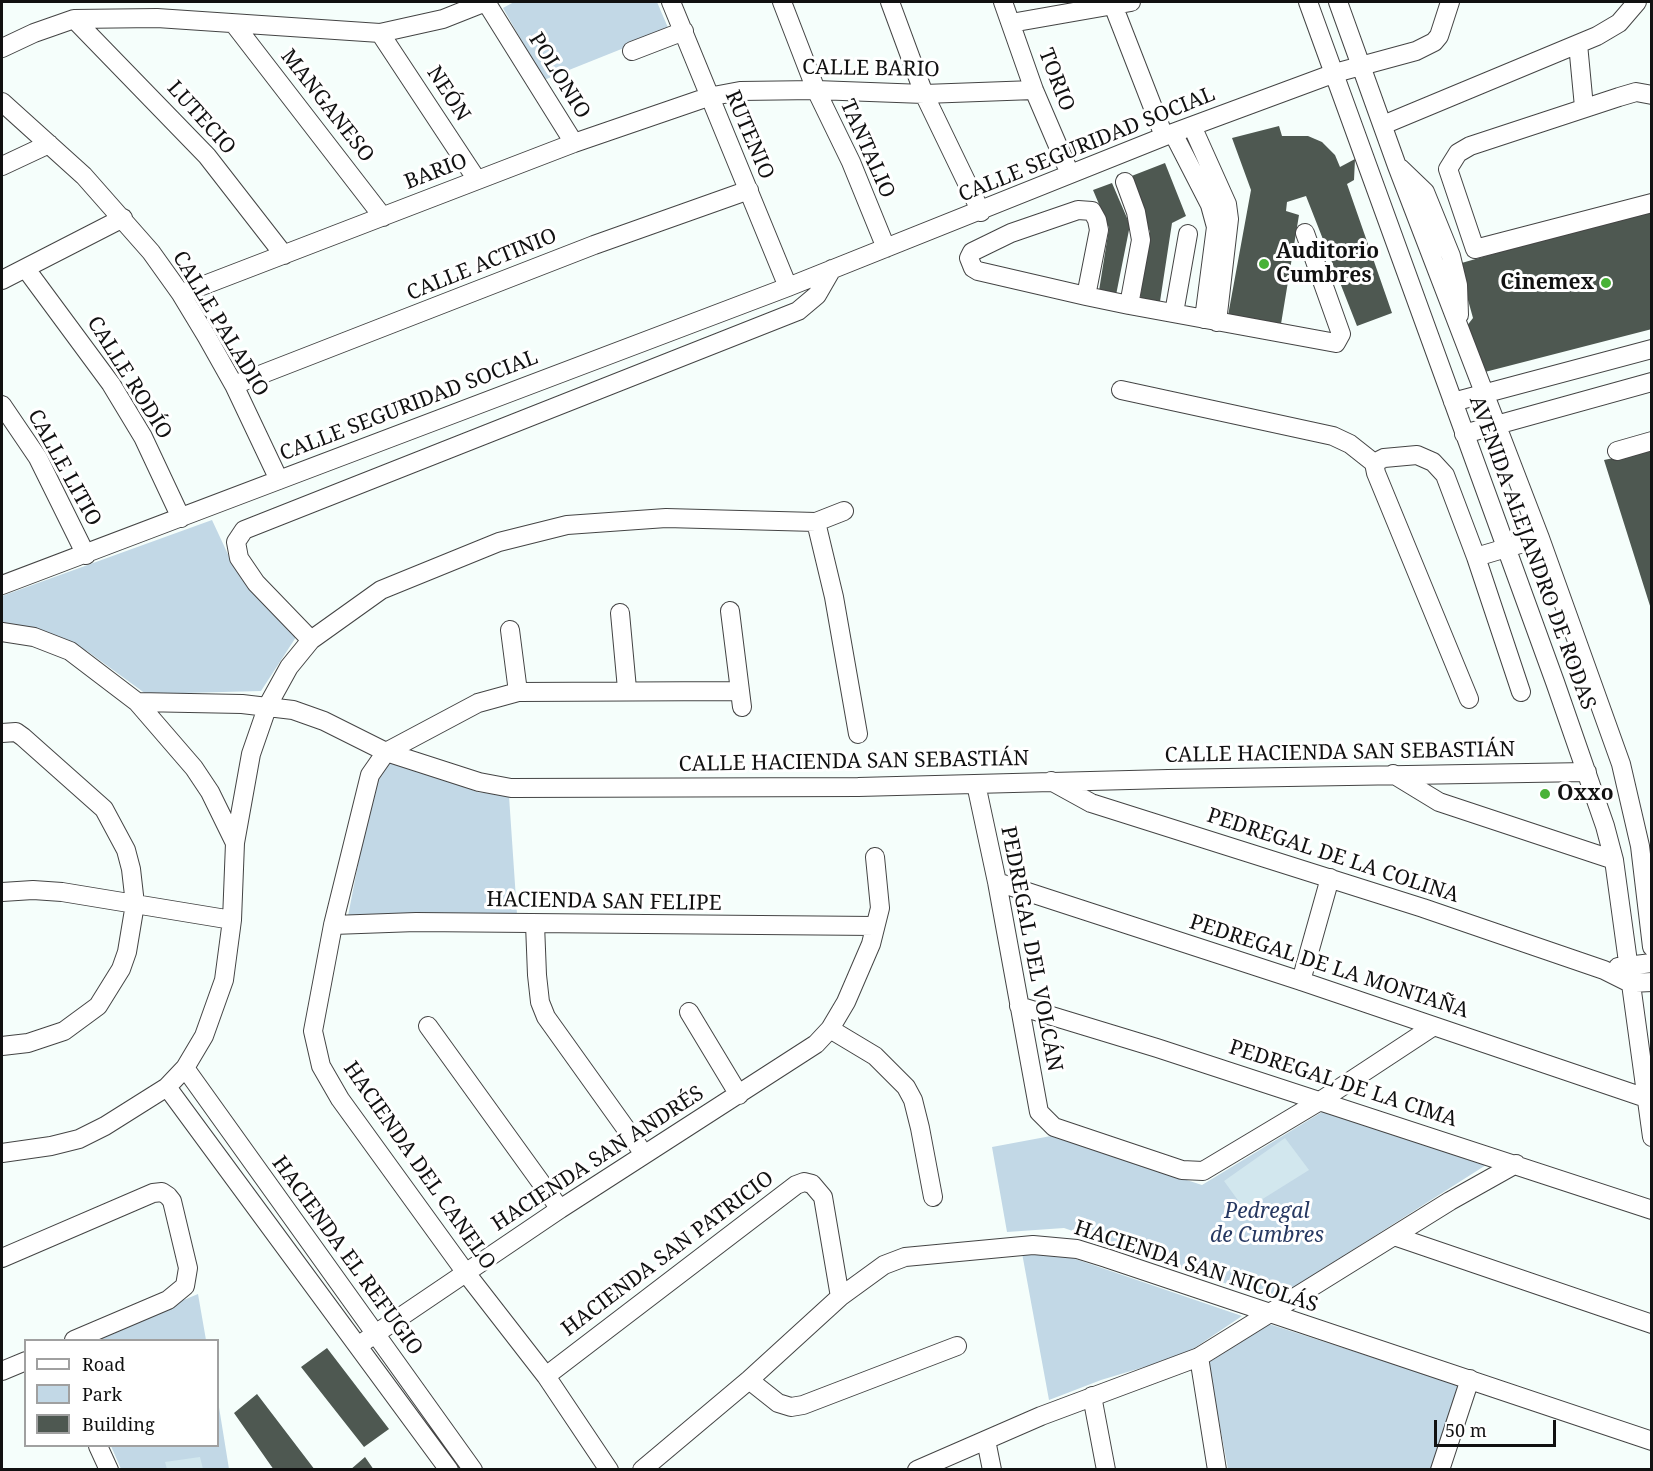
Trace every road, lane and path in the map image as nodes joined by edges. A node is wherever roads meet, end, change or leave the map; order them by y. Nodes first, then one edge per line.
1 (486, 2) edge
2 (670, 2) edge
3 (782, 2) edge
4 (890, 2) edge
5 (1004, 2) edge
6 (1329, 2) edge
7 (1338, 2) edge
8 (1450, 2) edge
9 (1637, 2) edge
10 (1122, 3) edge
11 (1310, 5) edge
12 (74, 19) junction
13 (1011, 23) junction
14 (234, 24) junction
15 (684, 31) junction
16 (380, 33) junction
17 (1578, 44) junction
18 (2, 48) edge
19 (632, 51) dead end
20 (1361, 67) junction
21 (1335, 73) junction
22 (816, 90) junction
23 (1034, 90) junction
24 (924, 94) junction
25 (1652, 94) edge
26 (708, 97) junction
27 (2, 102) edge
28 (1584, 107) junction
29 (1383, 125) junction
30 (1192, 126) junction
31 (1169, 134) junction
32 (574, 143) junction
33 (50, 144) junction
34 (2, 166) edge
35 (1397, 166) junction
36 (1070, 174) junction
37 (477, 180) junction
38 (1125, 182) dead end
39 (749, 190) junction
40 (1652, 202) edge
41 (981, 212) junction
42 (383, 217) junction
43 (123, 218) junction
44 (1305, 233) dead end
45 (1188, 234) dead end
46 (886, 248) junction
47 (1475, 249) junction
48 (284, 255) junction
49 (1451, 256) junction
50 (26, 269) junction
51 (832, 269) junction
52 (2, 280) edge
53 (788, 287) junction
54 (181, 294) junction
55 (1086, 296) junction
56 (1129, 305) junction
57 (1174, 313) junction
58 (1210, 320) junction
59 (1459, 329) junction
60 (1652, 349) edge
61 (1652, 382) edge
62 (234, 385) junction
63 (1121, 390) dead end
64 (1483, 393) junction
65 (1453, 402) junction
66 (2, 405) edge
67 (1495, 425) junction
68 (1464, 434) junction
69 (1652, 441) edge
70 (1617, 452) dead end
71 (1374, 463) junction
72 (279, 480) junction
73 (844, 511) dead end
74 (181, 518) junction
75 (816, 522) junction
76 (1540, 538) junction
77 (1507, 548) junction
78 (86, 555) junction
79 (1476, 558) junction
80 (2, 585) edge
81 (730, 611) dead end
82 (620, 613) dead end
83 (510, 630) dead end
84 (2, 632) edge
85 (311, 640) junction
86 (627, 689) junction
87 (518, 692) junction
88 (1521, 692) dead end
89 (1469, 699) dead end
90 (137, 702) junction
91 (268, 705) junction
92 (2, 733) edge
93 (858, 734) dead end
94 (386, 752) junction
95 (1587, 772) junction
96 (1393, 774) junction
97 (1051, 781) junction
98 (976, 784) junction
99 (235, 843) junction
100 (874, 857) dead end
101 (1614, 860) junction
102 (1330, 878) junction
103 (997, 882) junction
104 (2, 892) edge
105 (135, 904) junction
106 (1650, 912) edge
107 (232, 920) junction
108 (535, 924) junction
109 (333, 925) junction
110 (876, 926) junction
111 (1652, 947) edge
112 (1652, 963) edge
113 (1629, 974) junction
114 (1301, 981) junction
115 (1652, 982) edge
116 (1019, 1006) junction
117 (689, 1012) dead end
118 (428, 1026) dead end
119 (1434, 1026) junction
120 (830, 1029) junction
121 (2, 1047) edge
122 (185, 1068) junction
123 (167, 1087) junction
124 (739, 1095) junction
125 (1646, 1098) junction
126 (1320, 1101) junction
127 (1652, 1137) edge
128 (2, 1153) edge
129 (644, 1154) junction
130 (1516, 1164) junction
131 (933, 1197) dead end
132 (560, 1209) junction
133 (1652, 1210) edge
134 (1394, 1236) junction
135 (2, 1258) edge
136 (466, 1273) junction
137 (840, 1297) junction
138 (1268, 1314) junction
139 (1652, 1324) edge
140 (375, 1334) junction
141 (79, 1339) edge
142 (359, 1345) junction
143 (957, 1346) dead end
144 (1199, 1358) junction
145 (24, 1362) edge
146 (2, 1371) edge
147 (546, 1376) junction
148 (1470, 1379) junction
149 (749, 1380) junction
150 (1092, 1396) junction
151 (986, 1440) junction
152 (1652, 1441) edge
153 (98, 1447) edge
154 (109, 1470) edge
155 (449, 1470) edge
156 (473, 1470) edge
157 (609, 1470) edge
158 (642, 1470) edge
159 (917, 1470) edge
160 (993, 1470) edge
161 (1106, 1470) edge
162 (1217, 1470) edge
163 (1440, 1470) edge

1 - 16 street
1 - 32 street, POLONIO
2 - 15 street, RUTENIO
3 - 22 street, TANTALIO
4 - 24 street
5 - 13 street, TORIO
6 - 11 street
7 - 20 street, AVENIDA ALEJANDRO DE RODAS
8 - 20 street, CALLE SEGURIDAD SOCIAL
9 - 17 street
10 - 13 street
10 - 31 street
11 - 21 street, AVENIDA ALEJANDRO DE RODAS
12 - 14 street
12 - 18 street
12 - 48 street, LUTECIO
13 - 23 street, TORIO
14 - 16 street
14 - 42 street, MANGANESO
15 - 19 street
15 - 26 street, RUTENIO
16 - 37 street, NEÓN
17 - 28 street
17 - 29 street
20 - 21 street, CALLE SEGURIDAD SOCIAL
20 - 29 street, AVENIDA ALEJANDRO DE RODAS
21 - 30 street, CALLE SEGURIDAD SOCIAL
21 - 65 street, AVENIDA ALEJANDRO DE RODAS
22 - 24 street, CALLE BARIO
22 - 26 street, CALLE BARIO
22 - 46 street, TANTALIO
23 - 24 street, CALLE BARIO
23 - 36 street, TORIO
24 - 41 street
25 - 28 street
26 - 32 street, BARIO
26 - 39 street, RUTENIO
27 - 33 street, CALLE PALADIO
28 - 47 street
29 - 35 street, AVENIDA ALEJANDRO DE RODAS
30 - 31 street, CALLE SEGURIDAD SOCIAL
30 - 58 street
31 - 36 street, CALLE SEGURIDAD SOCIAL
31 - 58 street
32 - 37 street, BARIO
33 - 34 street
33 - 43 street, CALLE PALADIO
35 - 49 street
35 - 59 street, AVENIDA ALEJANDRO DE RODAS
36 - 41 street, CALLE SEGURIDAD SOCIAL
37 - 42 street, BARIO
38 - 56 street
39 - 53 street, RUTENIO
39 - 62 street, CALLE ACTINIO
40 - 47 street
41 - 46 street, CALLE SEGURIDAD SOCIAL
42 - 48 street, BARIO
43 - 50 street
43 - 54 street, CALLE PALADIO
44 - 58 street
45 - 57 street
46 - 51 street, CALLE SEGURIDAD SOCIAL
47 - 49 street
48 - 54 street, BARIO
49 - 59 street
50 - 52 street
50 - 74 street, CALLE RODÍO
51 - 53 street, CALLE SEGURIDAD SOCIAL
51 - 85 street
53 - 72 street, CALLE SEGURIDAD SOCIAL
54 - 62 street, CALLE PALADIO
55 - 55 street
55 - 56 street
56 - 57 street
57 - 58 street
59 - 64 street, AVENIDA ALEJANDRO DE RODAS
60 - 64 street
61 - 67 street
62 - 72 street, CALLE PALADIO
63 - 71 street
64 - 65 street
64 - 67 street, AVENIDA ALEJANDRO DE RODAS
65 - 68 street, AVENIDA ALEJANDRO DE RODAS
66 - 78 street, CALLE LITIO
67 - 68 street
67 - 76 street, AVENIDA ALEJANDRO DE RODAS
68 - 77 street, AVENIDA ALEJANDRO DE RODAS
69 - 70 street
71 - 79 street
71 - 89 street
72 - 74 street, CALLE SEGURIDAD SOCIAL
73 - 75 street
74 - 78 street, CALLE SEGURIDAD SOCIAL
75 - 85 street
75 - 93 street
76 - 77 street
76 - 106 street, AVENIDA ALEJANDRO DE RODAS
77 - 79 street
77 - 95 street, AVENIDA ALEJANDRO DE RODAS
78 - 80 street, CALLE SEGURIDAD SOCIAL
79 - 88 street
81 - 86 street
82 - 86 street
83 - 87 street
84 - 90 street
85 - 91 street
86 - 87 street
87 - 94 street
90 - 91 street, CALLE HACIENDA SAN SEBASTIÁN
90 - 99 street
91 - 94 street, CALLE HACIENDA SAN SEBASTIÁN
91 - 99 street
92 - 105 street
94 - 98 street, CALLE HACIENDA SAN SEBASTIÁN
94 - 109 street, HACIENDA DEL CANELO
95 - 96 street, CALLE HACIENDA SAN SEBASTIÁN
95 - 101 street, AVENIDA ALEJANDRO DE RODAS
96 - 97 street, CALLE HACIENDA SAN SEBASTIÁN
96 - 101 street
97 - 98 street, CALLE HACIENDA SAN SEBASTIÁN
97 - 102 street, PEDREGAL DE LA COLINA
98 - 103 street, PEDREGAL DEL VOLCÁN
99 - 107 street
100 - 110 street, HACIENDA SAN ANDRÉS
101 - 113 street, AVENIDA ALEJANDRO DE RODAS
102 - 113 street, PEDREGAL DE LA COLINA
102 - 114 street
103 - 114 street, PEDREGAL DE LA MONTAÑA
103 - 116 street, PEDREGAL DEL VOLCÁN
104 - 105 street
105 - 107 street
105 - 121 street
106 - 111 street, AVENIDA ALEJANDRO DE RODAS
107 - 122 street
108 - 109 street, HACIENDA SAN FELIPE
108 - 110 street, HACIENDA SAN FELIPE
108 - 129 street
109 - 136 street, HACIENDA DEL CANELO
110 - 120 street, HACIENDA SAN ANDRÉS
112 - 113 street
113 - 115 street
113 - 125 street, AVENIDA ALEJANDRO DE RODAS
114 - 119 street, PEDREGAL DE LA MONTAÑA
116 - 126 street, PEDREGAL DE LA CIMA
116 - 126 street, PEDREGAL DEL VOLCÁN
117 - 124 street
118 - 132 street
119 - 125 street, PEDREGAL DE LA MONTAÑA
119 - 126 street
120 - 124 street, HACIENDA SAN ANDRÉS
120 - 131 street
122 - 123 street
122 - 140 street, HACIENDA EL REFUGIO
123 - 128 street
123 - 142 street, HACIENDA EL REFUGIO
124 - 129 street, HACIENDA SAN ANDRÉS
125 - 127 street, AVENIDA ALEJANDRO DE RODAS
126 - 130 street, PEDREGAL DE LA CIMA
129 - 132 street, HACIENDA SAN ANDRÉS
130 - 133 street, PEDREGAL DE LA CIMA
130 - 134 street
132 - 136 street, HACIENDA SAN ANDRÉS
134 - 138 street
134 - 139 street
135 - 141 street
136 - 140 street, HACIENDA SAN ANDRÉS
136 - 147 street, HACIENDA DEL CANELO
137 - 138 street, HACIENDA SAN NICOLÁS
137 - 147 street, HACIENDA SAN PATRICIO
137 - 149 street, HACIENDA SAN NICOLÁS
138 - 144 street
138 - 148 street, HACIENDA SAN NICOLÁS
140 - 142 street, HACIENDA SAN ANDRÉS
140 - 156 street, HACIENDA EL REFUGIO
142 - 155 street, HACIENDA EL REFUGIO
143 - 149 street
144 - 150 street
144 - 162 street
145 - 146 street
147 - 157 street, HACIENDA DEL CANELO
148 - 152 street, HACIENDA SAN NICOLÁS
148 - 163 street
149 - 158 street, HACIENDA SAN NICOLÁS
150 - 151 street
150 - 161 street
151 - 159 street
151 - 160 street
153 - 154 street

